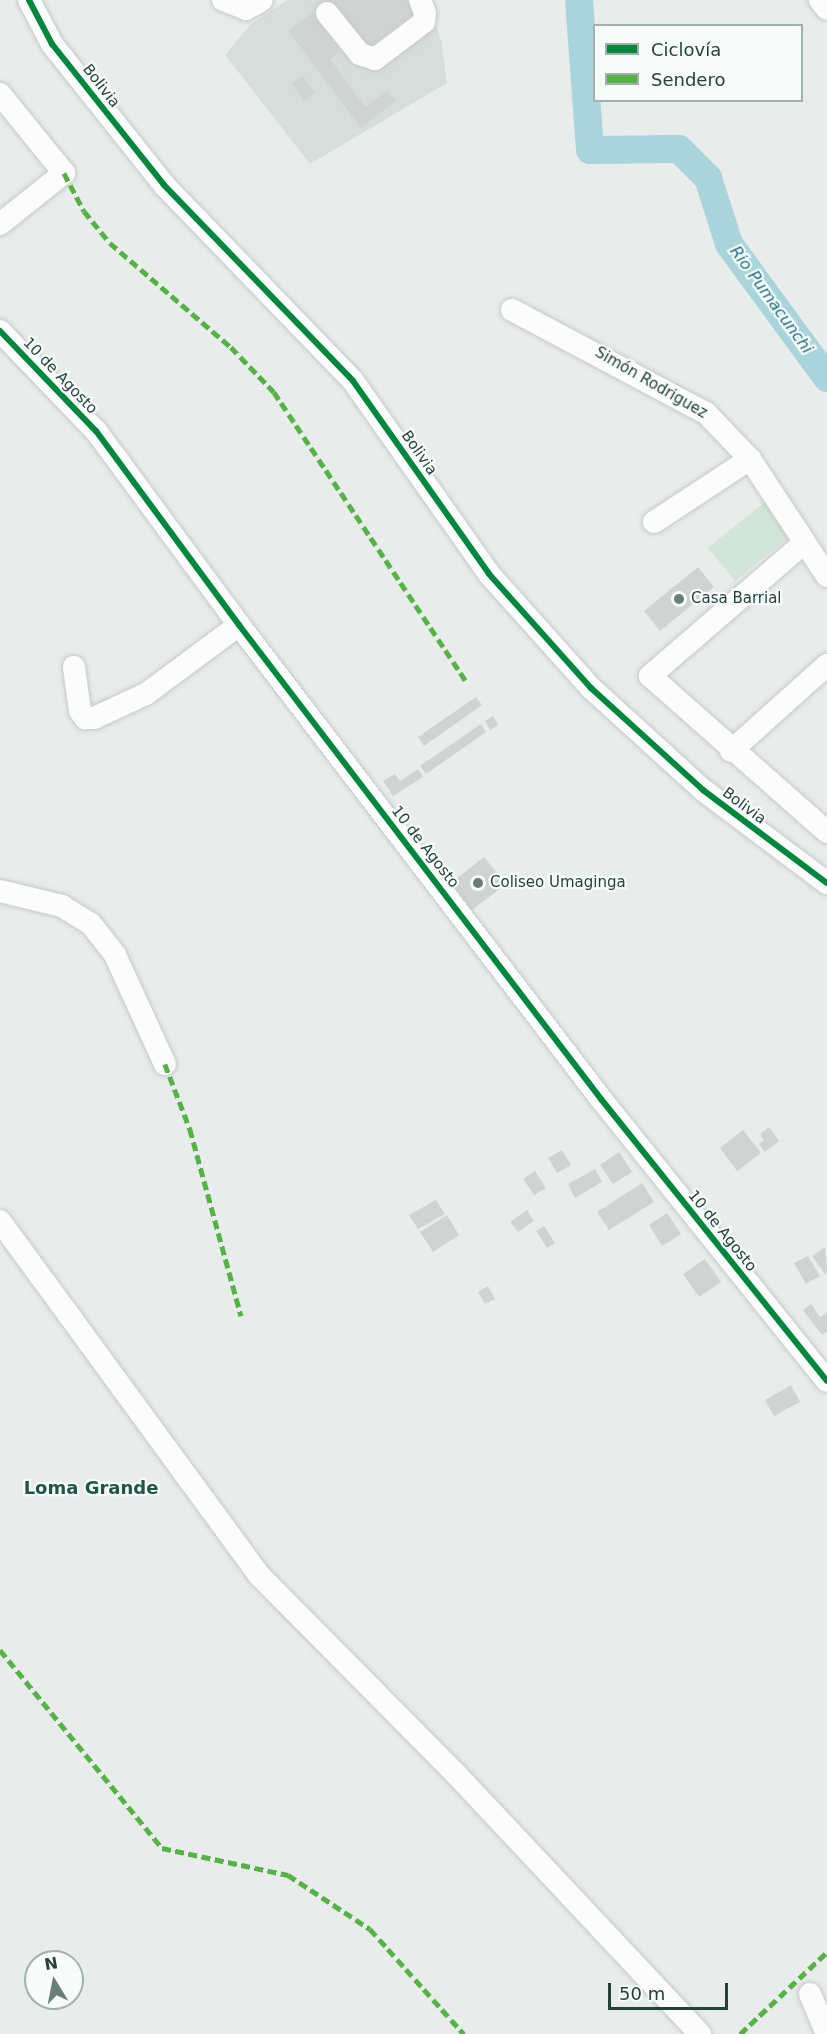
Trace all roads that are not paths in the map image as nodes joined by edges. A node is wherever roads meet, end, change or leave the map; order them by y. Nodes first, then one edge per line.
1 (29, 0) edge
2 (223, 0) edge
3 (262, 0) edge
4 (420, 0) edge
5 (820, 0) edge
6 (827, 9) edge
7 (327, 13) dead end
8 (0, 94) edge
9 (0, 224) edge
10 (512, 310) dead end
11 (0, 331) edge
12 (750, 459) junction
13 (654, 522) dead end
14 (804, 543) junction
15 (827, 576) edge
16 (239, 626) junction
17 (827, 665) edge
18 (74, 667) dead end
19 (731, 751) junction
20 (822, 820) edge
21 (827, 883) edge
22 (0, 891) edge
23 (165, 1064) dead end
24 (0, 1221) edge
25 (827, 1381) edge
26 (810, 1994) dead end
27 (699, 2034) edge
28 (827, 2034) edge

1 - 21 street, Bolivia
2 - 3 street
4 - 7 street
5 - 6 street
8 - 9 street
10 - 12 street, Simón Rodriguez
11 - 16 street, 10 de Agosto
12 - 13 street
12 - 14 street, Simón Rodriguez
14 - 15 street, Simón Rodriguez
14 - 19 street
16 - 18 street
16 - 25 street, 10 de Agosto
17 - 19 street
19 - 20 street
22 - 23 street
24 - 27 street
26 - 28 street

